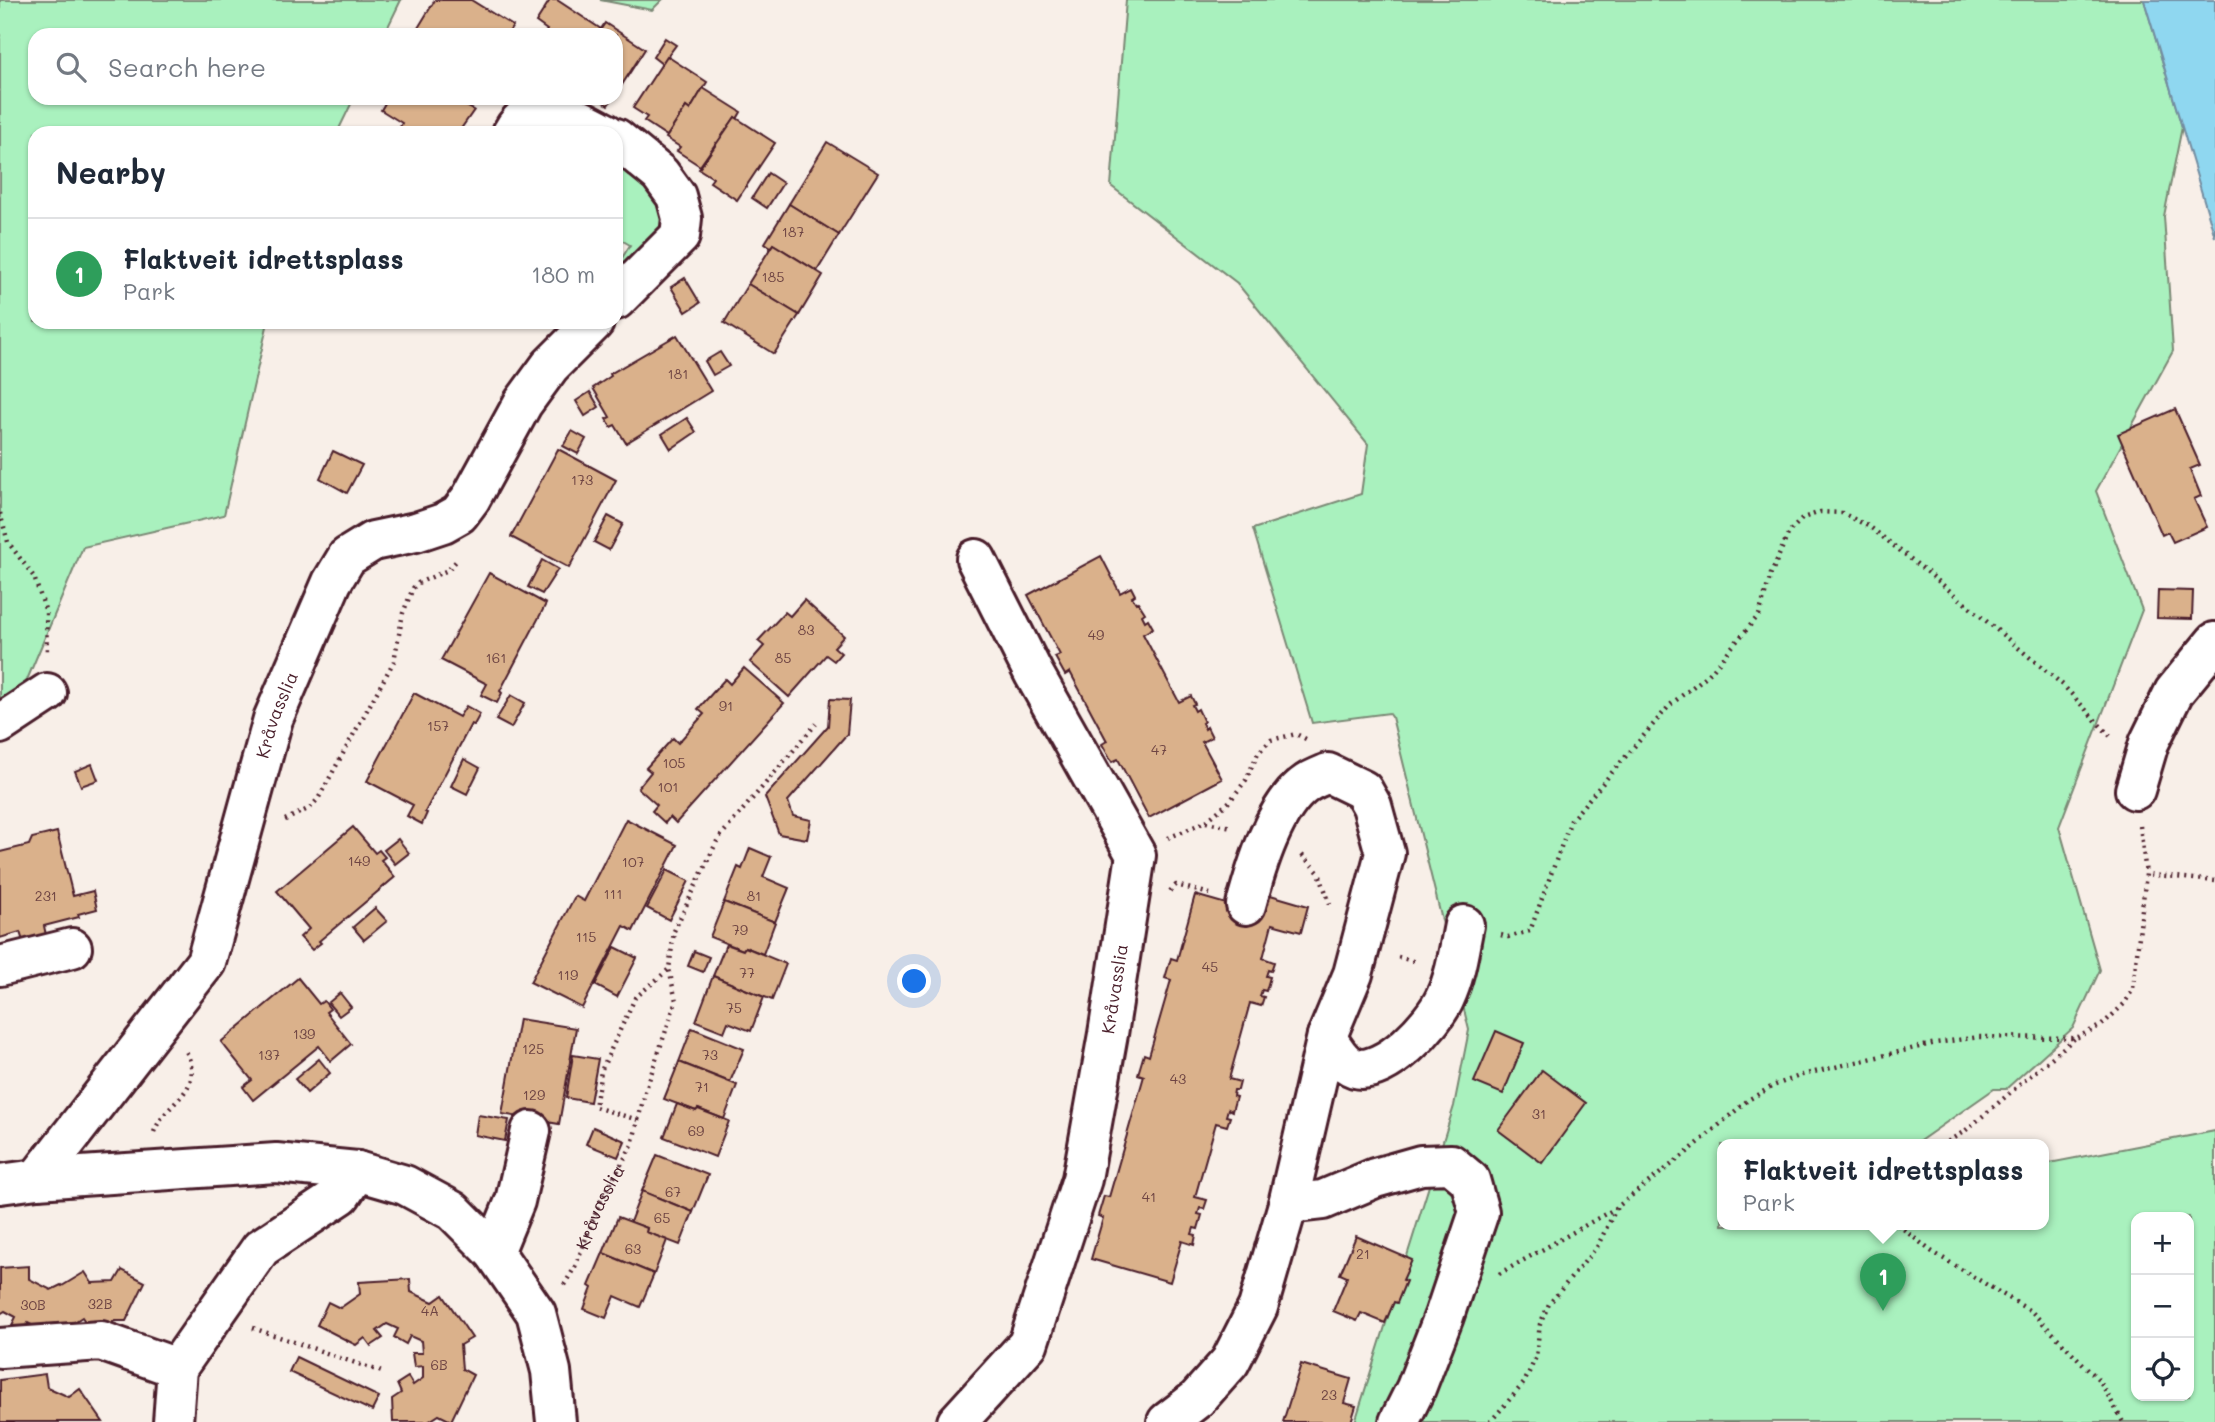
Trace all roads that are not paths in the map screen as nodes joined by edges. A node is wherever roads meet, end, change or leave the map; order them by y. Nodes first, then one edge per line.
1 (516, 126) edge
2 (592, 126) edge
3 (623, 144) edge
4 (623, 293) edge
5 (587, 329) edge
6 (976, 559) dead end
7 (2215, 642) edge
8 (47, 693) road end
9 (0, 723) edge
10 (2135, 790) road end
11 (1246, 905) dead end
12 (1464, 925) road end
13 (72, 948) dead end
14 (0, 966) edge
15 (1327, 1036) junction
16 (531, 1131) dead end
17 (357, 1171) junction
18 (37, 1179) junction
19 (0, 1184) edge
20 (1288, 1204) junction
21 (494, 1252) junction
22 (0, 1348) edge
23 (177, 1368) junction
24 (173, 1422) edge
25 (556, 1422) edge
26 (957, 1422) edge
27 (1167, 1422) edge
28 (1399, 1422) edge

1 - 2 street
3 - 4 street
5 - 18 street, Kråvasslia
6 - 26 street, Kråvasslia
7 - 10 street
8 - 9 street
11 - 15 street
12 - 15 street
13 - 14 street
15 - 20 street
16 - 21 street
17 - 18 street
17 - 21 street
17 - 23 street
18 - 19 street
20 - 27 street
20 - 28 street
21 - 25 street
22 - 23 street
23 - 24 street

